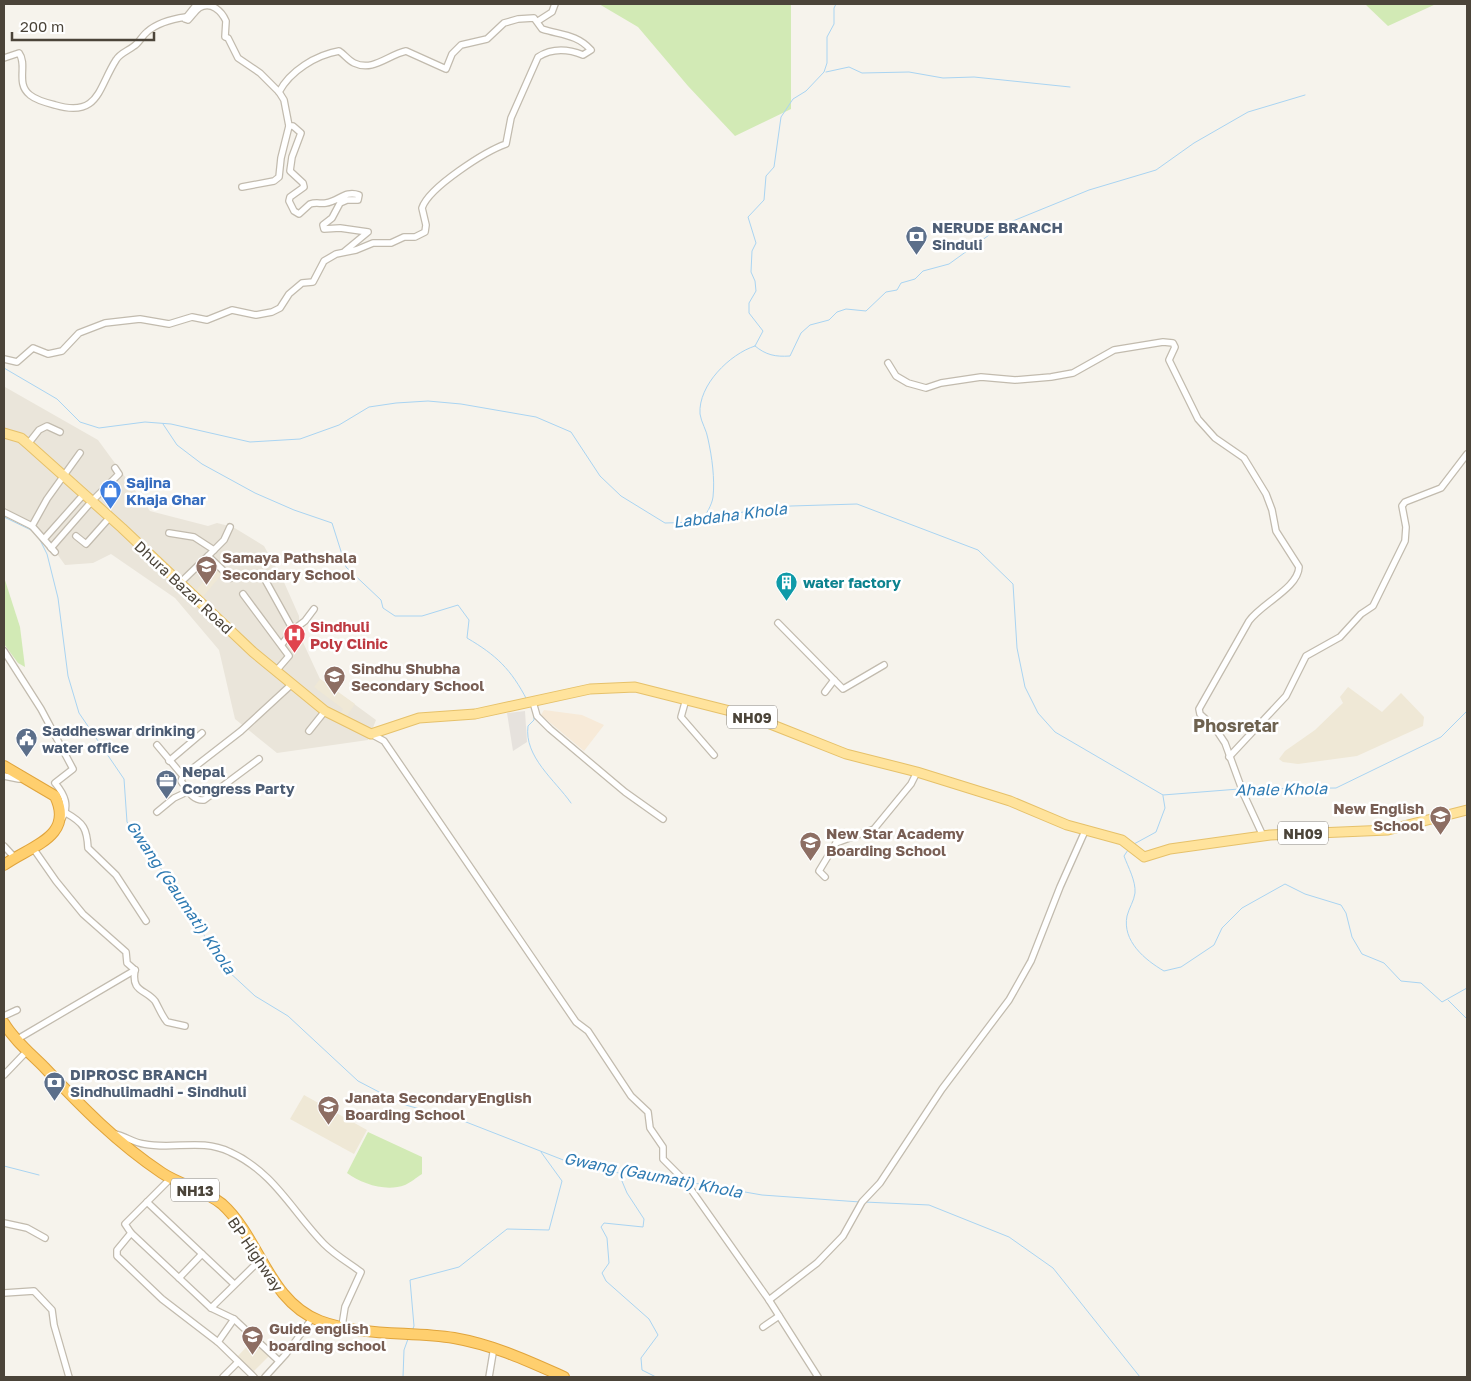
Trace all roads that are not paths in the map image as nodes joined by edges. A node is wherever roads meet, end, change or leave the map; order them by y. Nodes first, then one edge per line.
1 (197, 4) edge
2 (555, 4) edge
3 (186, 17) junction
4 (538, 20) junction
5 (4, 58) edge
6 (280, 92) junction
7 (289, 126) junction
8 (242, 187) dead end
9 (344, 252) junction
10 (4, 359) edge
11 (888, 363) dead end
12 (60, 432) dead end
13 (4, 433) edge
14 (28, 444) junction
15 (80, 454) dead end
16 (1467, 454) edge
17 (115, 468) dead end
18 (63, 476) junction
19 (84, 494) junction
20 (92, 501) junction
21 (4, 512) edge
22 (110, 517) junction
23 (32, 526) junction
24 (55, 526) junction
25 (230, 527) dead end
26 (169, 533) dead end
27 (63, 534) junction
28 (76, 536) dead end
29 (44, 539) junction
30 (214, 550) junction
31 (208, 556) junction
32 (263, 576) dead end
33 (231, 578) dead end
34 (180, 583) junction
35 (243, 594) dead end
36 (314, 609) dead end
37 (778, 623) dead end
38 (293, 630) junction
39 (282, 644) junction
40 (4, 650) edge
41 (884, 665) dead end
42 (276, 671) junction
43 (834, 680) junction
44 (292, 684) junction
45 (825, 692) dead end
46 (686, 699) junction
47 (533, 702) junction
48 (325, 711) junction
49 (309, 730) dead end
50 (202, 733) dead end
51 (371, 734) junction
52 (157, 745) dead end
53 (714, 755) dead end
54 (1229, 757) junction
55 (259, 759) dead end
56 (169, 761) junction
57 (4, 766) edge
58 (917, 772) junction
59 (4, 776) edge
60 (182, 776) junction
61 (30, 781) junction
62 (189, 791) junction
63 (1467, 810) edge
64 (157, 812) dead end
65 (63, 816) junction
66 (663, 819) dead end
67 (1085, 831) junction
68 (1264, 836) junction
69 (4, 846) edge
70 (33, 848) junction
71 (15, 858) junction
72 (4, 865) edge
73 (825, 877) dead end
74 (146, 921) dead end
75 (135, 970) junction
76 (17, 1010) dead end
77 (4, 1016) edge
78 (4, 1023) edge
79 (185, 1026) dead end
80 (16, 1040) junction
81 (28, 1050) junction
82 (4, 1075) edge
83 (110, 1134) junction
84 (172, 1178) junction
85 (147, 1202) junction
86 (4, 1223) edge
87 (131, 1234) junction
88 (45, 1238) dead end
89 (202, 1254) junction
90 (261, 1259) junction
91 (179, 1278) junction
92 (234, 1284) junction
93 (4, 1293) edge
94 (769, 1300) junction
95 (211, 1308) junction
96 (779, 1316) junction
97 (313, 1318) junction
98 (234, 1319) junction
99 (342, 1326) junction
100 (763, 1327) dead end
101 (218, 1342) junction
102 (494, 1347) junction
103 (279, 1361) junction
104 (238, 1362) junction
105 (69, 1377) edge
106 (224, 1377) edge
107 (254, 1377) edge
108 (265, 1377) edge
109 (489, 1377) edge
110 (564, 1377) edge
111 (818, 1377) edge

1 - 3 street
2 - 4 street
3 - 5 street
3 - 6 street
4 - 6 street
4 - 9 street
6 - 7 street
7 - 8 street
7 - 9 street
9 - 10 street
11 - 54 street
12 - 14 street
13 - 14 main road, Dhura Bazar Road
14 - 18 main road, Dhura Bazar Road
15 - 18 street
16 - 54 street
17 - 20 street
18 - 19 main road, Dhura Bazar Road
18 - 23 street
19 - 20 main road, Dhura Bazar Road
19 - 24 street
20 - 22 main road, Dhura Bazar Road
20 - 27 street
21 - 23 street
22 - 28 street
22 - 34 main road, Dhura Bazar Road
23 - 29 street
24 - 27 street
24 - 29 street
25 - 30 street
26 - 30 street
27 - 29 street
30 - 31 street
31 - 33 street
31 - 34 street
32 - 38 street
34 - 42 main road, Dhura Bazar Road
35 - 39 street
36 - 38 street
37 - 43 street
38 - 39 street
39 - 42 street
40 - 65 street
41 - 43 street
42 - 44 main road, Dhura Bazar Road
43 - 45 street
44 - 48 main road, Dhura Bazar Road
44 - 60 street
46 - 47 main road, NH09
46 - 53 street
46 - 58 main road, NH09
47 - 51 main road, NH09
47 - 66 street
48 - 49 street
48 - 51 main road, Dhura Bazar Road
50 - 56 street
51 - 94 street
52 - 56 street
54 - 68 street
55 - 62 street
56 - 60 street
57 - 61 highway
58 - 67 main road, NH09
58 - 73 street
59 - 61 street
60 - 62 street
61 - 65 highway
62 - 64 street
63 - 68 main road, NH09
65 - 70 highway
65 - 74 street
67 - 68 main road, NH09
67 - 94 street
69 - 71 street
70 - 71 highway
70 - 75 street
71 - 72 highway
75 - 79 street
75 - 80 street
76 - 77 street
78 - 80 highway, BP Highway / NH13
80 - 81 highway, BP Highway / NH13
81 - 82 street
81 - 83 highway, BP Highway / NH13
83 - 84 highway, BP Highway / NH13
83 - 99 street
84 - 85 street
84 - 90 highway, BP Highway / NH13
85 - 87 street
85 - 89 street
86 - 88 street
87 - 91 street
87 - 101 street
89 - 91 street
89 - 92 street
90 - 92 street
90 - 97 highway, BP Highway / NH13
91 - 95 street
92 - 95 street
93 - 105 street
94 - 96 street
95 - 98 street
96 - 100 street
96 - 111 street
97 - 99 highway, BP Highway / NH13
97 - 103 street
98 - 101 street
98 - 103 street
99 - 102 highway, BP Highway / NH13
101 - 104 street
102 - 109 street
102 - 110 highway, BP Highway / NH13
103 - 108 street
104 - 106 street
104 - 107 street

